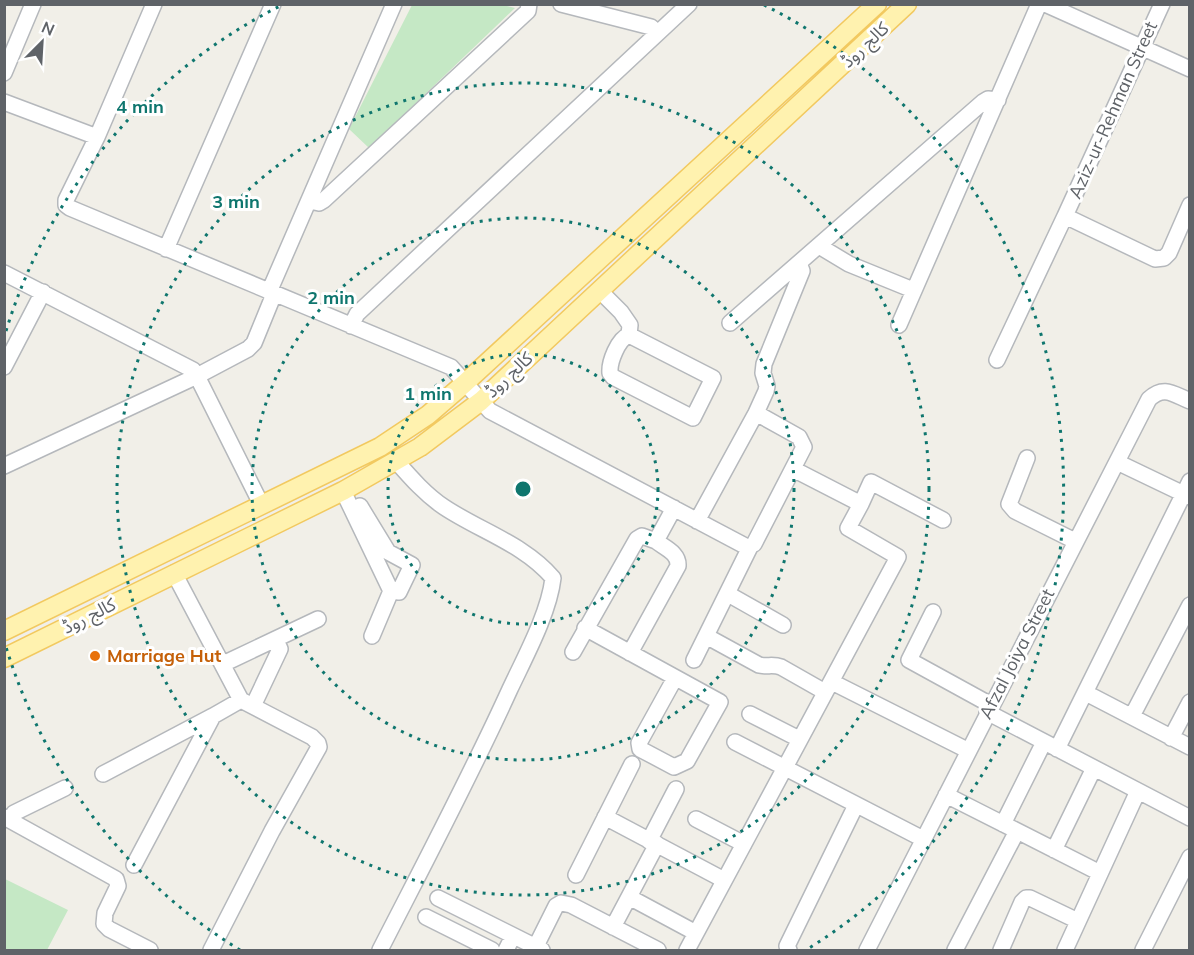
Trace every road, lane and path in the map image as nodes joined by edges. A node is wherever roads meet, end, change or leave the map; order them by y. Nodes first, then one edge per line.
1 (33, 4) edge
2 (154, 4) edge
3 (273, 4) edge
4 (394, 4) edge
5 (529, 4) edge
6 (561, 4) edge
7 (689, 4) edge
8 (907, 4) edge
9 (1040, 4) edge
10 (1045, 4) edge
11 (1162, 4) edge
12 (596, 8) edge
13 (868, 8) edge
14 (882, 30) junction
15 (658, 33) junction
16 (1141, 48) junction
17 (1190, 69) edge
18 (4, 73) edge
19 (998, 100) junction
20 (4, 102) edge
21 (97, 137) junction
22 (310, 201) junction
23 (1189, 206) edge
24 (1065, 216) junction
25 (819, 246) junction
26 (166, 249) junction
27 (799, 263) junction
28 (4, 273) edge
29 (913, 290) junction
30 (600, 291) junction
31 (43, 292) junction
32 (272, 293) junction
33 (730, 323) dead end
34 (898, 325) dead end
35 (351, 326) junction
36 (629, 335) junction
37 (997, 360) dead end
38 (4, 367) edge
39 (197, 376) junction
40 (465, 383) junction
41 (481, 401) junction
42 (1190, 401) edge
43 (756, 413) junction
44 (1027, 458) dead end
45 (397, 462) junction
46 (1117, 462) junction
47 (4, 466) edge
48 (793, 470) junction
49 (346, 489) junction
50 (1187, 490) edge
51 (261, 504) junction
52 (861, 504) junction
53 (674, 508) junction
54 (243, 513) junction
55 (943, 520) dead end
56 (697, 521) junction
57 (253, 534) junction
58 (656, 541) junction
59 (1075, 542) junction
60 (750, 547) junction
61 (174, 573) junction
62 (391, 591) junction
63 (728, 594) junction
64 (1190, 605) edge
65 (933, 612) dead end
66 (318, 619) dead end
67 (783, 625) dead end
68 (585, 628) junction
69 (4, 631) edge
70 (372, 636) dead end
71 (706, 636) junction
72 (276, 640) junction
73 (573, 652) dead end
74 (630, 653) junction
75 (4, 658) edge
76 (694, 660) dead end
77 (223, 664) junction
78 (675, 678) junction
79 (828, 687) junction
80 (1086, 693) junction
81 (1190, 702) edge
82 (247, 703) junction
83 (989, 709) junction
84 (750, 714) dead end
85 (213, 716) junction
86 (1132, 716) junction
87 (1171, 738) junction
88 (798, 739) junction
89 (735, 742) dead end
90 (1051, 746) junction
91 (1190, 747) edge
92 (969, 751) junction
93 (632, 764) dead end
94 (784, 766) junction
95 (1094, 768) junction
96 (103, 774) dead end
97 (65, 788) dead end
98 (676, 789) dead end
99 (1138, 791) junction
100 (946, 795) junction
101 (856, 804) junction
102 (605, 817) junction
103 (1190, 818) edge
104 (7, 819) edge
105 (696, 819) dead end
106 (1003, 824) junction
107 (1017, 831) junction
108 (923, 839) junction
109 (653, 842) junction
110 (744, 844) junction
111 (1054, 850) junction
112 (1190, 857) edge
113 (134, 865) dead end
114 (1100, 873) junction
115 (576, 875) dead end
116 (724, 880) junction
117 (628, 897) junction
118 (438, 898) dead end
119 (426, 917) dead end
120 (1078, 921) junction
121 (613, 927) junction
122 (696, 933) junction
123 (513, 936) junction
124 (537, 950) edge
125 (150, 951) edge
126 (211, 951) edge
127 (380, 951) edge
128 (492, 951) edge
129 (506, 951) edge
130 (658, 951) edge
131 (687, 951) edge
132 (789, 951) edge
133 (867, 951) edge
134 (955, 951) edge
135 (1001, 951) edge
136 (1065, 951) edge
137 (1143, 951) edge

1 - 18 street
2 - 21 street
3 - 26 street
4 - 22 street
5 - 22 street
6 - 12 street
7 - 15 street
8 - 14 main road, کالج روڈ
9 - 19 street
10 - 16 street
11 - 16 street, Aziz-ur-Rehman Street
12 - 15 street
13 - 14 street
13 - 40 main road, کالج روڈ
14 - 30 main road, کالج روڈ
15 - 35 street
16 - 17 street
16 - 24 street, Aziz-ur-Rehman Street
19 - 25 street
19 - 29 street
20 - 21 street
21 - 26 street
22 - 32 street
23 - 24 street
24 - 37 street, Aziz-ur-Rehman Street
25 - 27 street
25 - 29 street
26 - 32 street
27 - 33 street
27 - 43 street
28 - 31 street
29 - 34 street
30 - 36 street
30 - 41 main road, کالج روڈ
31 - 38 street
31 - 39 street
32 - 35 street
32 - 39 street
35 - 40 street
36 - 36 street
39 - 47 street
39 - 51 street
40 - 41 street
40 - 51 main road, کالج روڈ
41 - 45 main road, کالج روڈ
41 - 53 street
42 - 46 street, Afzal Joiya Street
43 - 48 street
43 - 56 street
44 - 59 street
45 - 49 main road, کالج روڈ
45 - 127 street
46 - 50 street
46 - 59 street, Afzal Joiya Street
48 - 52 street
48 - 60 street
49 - 57 main road, کالج روڈ
49 - 62 street
49 - 62 street
50 - 80 street
51 - 54 main road, کالج روڈ
52 - 55 street
52 - 79 street
53 - 56 street
53 - 58 street
54 - 57 main road
54 - 69 main road, کالج روڈ
56 - 60 street
57 - 61 main road, کالج روڈ
58 - 68 street
58 - 74 street
59 - 83 street, Afzal Joiya Street
60 - 63 street
61 - 75 main road, کالج روڈ
61 - 77 street
62 - 70 street
63 - 67 street
63 - 71 street
64 - 86 street
65 - 83 street
66 - 72 street
68 - 73 street
68 - 74 street
71 - 76 street
71 - 79 street
72 - 77 street
72 - 82 street
74 - 78 street
77 - 82 street
78 - 78 street
79 - 88 street
79 - 92 street
80 - 86 street
80 - 90 street
81 - 87 street
82 - 85 street
82 - 126 street
83 - 90 street
83 - 92 street, Afzal Joiya Street
84 - 88 street
85 - 96 street
85 - 113 street
86 - 87 street
87 - 91 street
88 - 94 street
89 - 94 street
90 - 95 street
90 - 106 street
92 - 100 street, Afzal Joiya Street
93 - 102 street
94 - 101 street
94 - 110 street
95 - 99 street
95 - 111 street
97 - 104 street
98 - 109 street
99 - 103 street
99 - 114 street
100 - 106 street
100 - 108 street, Afzal Joiya Street
101 - 108 street
101 - 132 street
102 - 109 street
102 - 115 street
104 - 125 street
105 - 110 street
106 - 107 street
107 - 111 street
107 - 134 street
108 - 133 street, Afzal Joiya Street
109 - 116 street
109 - 117 street
110 - 116 street
111 - 114 street
112 - 137 street
114 - 120 street
116 - 122 street
117 - 121 street
117 - 122 street
118 - 123 street
119 - 128 street
120 - 135 street
120 - 136 street
121 - 124 street
121 - 130 street
122 - 131 street
123 - 124 street
123 - 129 street

